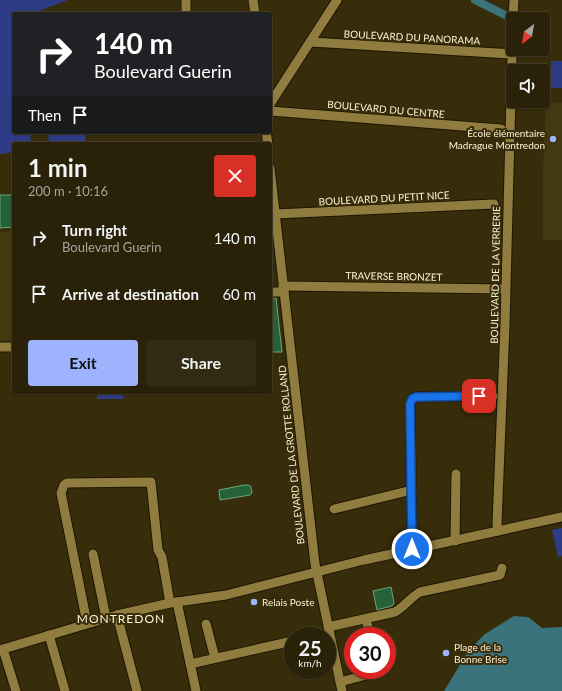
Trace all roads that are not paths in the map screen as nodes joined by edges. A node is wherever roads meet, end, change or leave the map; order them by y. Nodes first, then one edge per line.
1 (186, 0) edge
2 (253, 0) edge
3 (337, 0) edge
4 (514, 0) edge
5 (186, 12) edge
6 (255, 12) edge
7 (513, 12) edge
8 (311, 42) junction
9 (506, 54) edge
10 (512, 56) edge
11 (272, 101) edge
12 (272, 111) edge
13 (501, 129) dead end
14 (272, 186) edge
15 (494, 204) dead end
16 (275, 214) junction
17 (273, 225) edge
18 (284, 289) junction
19 (505, 289) junction
20 (272, 292) edge
21 (12, 346) edge
22 (0, 347) edge
23 (493, 396) dead end
24 (456, 474) dead end
25 (412, 490) junction
26 (334, 509) dead end
27 (562, 517) edge
28 (498, 531) junction
29 (455, 541) junction
30 (412, 549) junction
31 (93, 554) dead end
32 (502, 568) dead end
33 (316, 572) junction
34 (174, 602) junction
35 (117, 615) junction
36 (106, 618) junction
37 (366, 619) junction
38 (87, 623) junction
39 (206, 624) dead end
40 (328, 627) joint
41 (368, 627) edge
42 (49, 635) junction
43 (284, 643) edge
44 (2, 649) edge
45 (215, 658) junction
46 (190, 664) junction
47 (336, 664) edge
48 (351, 679) edge
49 (340, 682) junction
50 (16, 691) edge
51 (65, 691) edge
52 (137, 691) edge
53 (196, 691) edge
54 (342, 691) edge

1 - 5 street
2 - 6 street
3 - 8 street
4 - 7 street, BOULEVARD DE LA VERRERIE
8 - 9 street, BOULEVARD DU PANORAMA
8 - 11 street
10 - 19 street, BOULEVARD DE LA VERRERIE
12 - 13 street, BOULEVARD DU CENTRE
14 - 16 street, BOULEVARD DE LA GROTTE ROLLAND
15 - 16 street, BOULEVARD DU PETIT NICE
16 - 17 street, BOULEVARD DE LA GROTTE ROLLAND
17 - 18 street, BOULEVARD DE LA GROTTE ROLLAND
18 - 19 street, TRAVERSE BRONZET
18 - 20 street, TRAVERSE BRONZET
18 - 33 street, BOULEVARD DE LA GROTTE ROLLAND
19 - 28 street, BOULEVARD DE LA VERRERIE
21 - 22 street
23 - 25 street
24 - 29 street
25 - 26 street
25 - 30 street
27 - 28 street
28 - 29 street
29 - 30 street
30 - 33 street
31 - 36 street
32 - 37 street
33 - 34 street
33 - 40 street, BOULEVARD DE LA GROTTE ROLLAND
34 - 35 street
34 - 38 street
34 - 46 street
35 - 36 street
35 - 52 street
36 - 38 street
37 - 40 street
37 - 41 street
38 - 42 street
39 - 45 street
42 - 44 street
42 - 51 street
43 - 45 street
44 - 50 street
45 - 46 street
46 - 53 street
47 - 49 street, BOULEVARD DE LA GROTTE ROLLAND
48 - 49 street
49 - 54 street, BOULEVARD DE LA GROTTE ROLLAND

